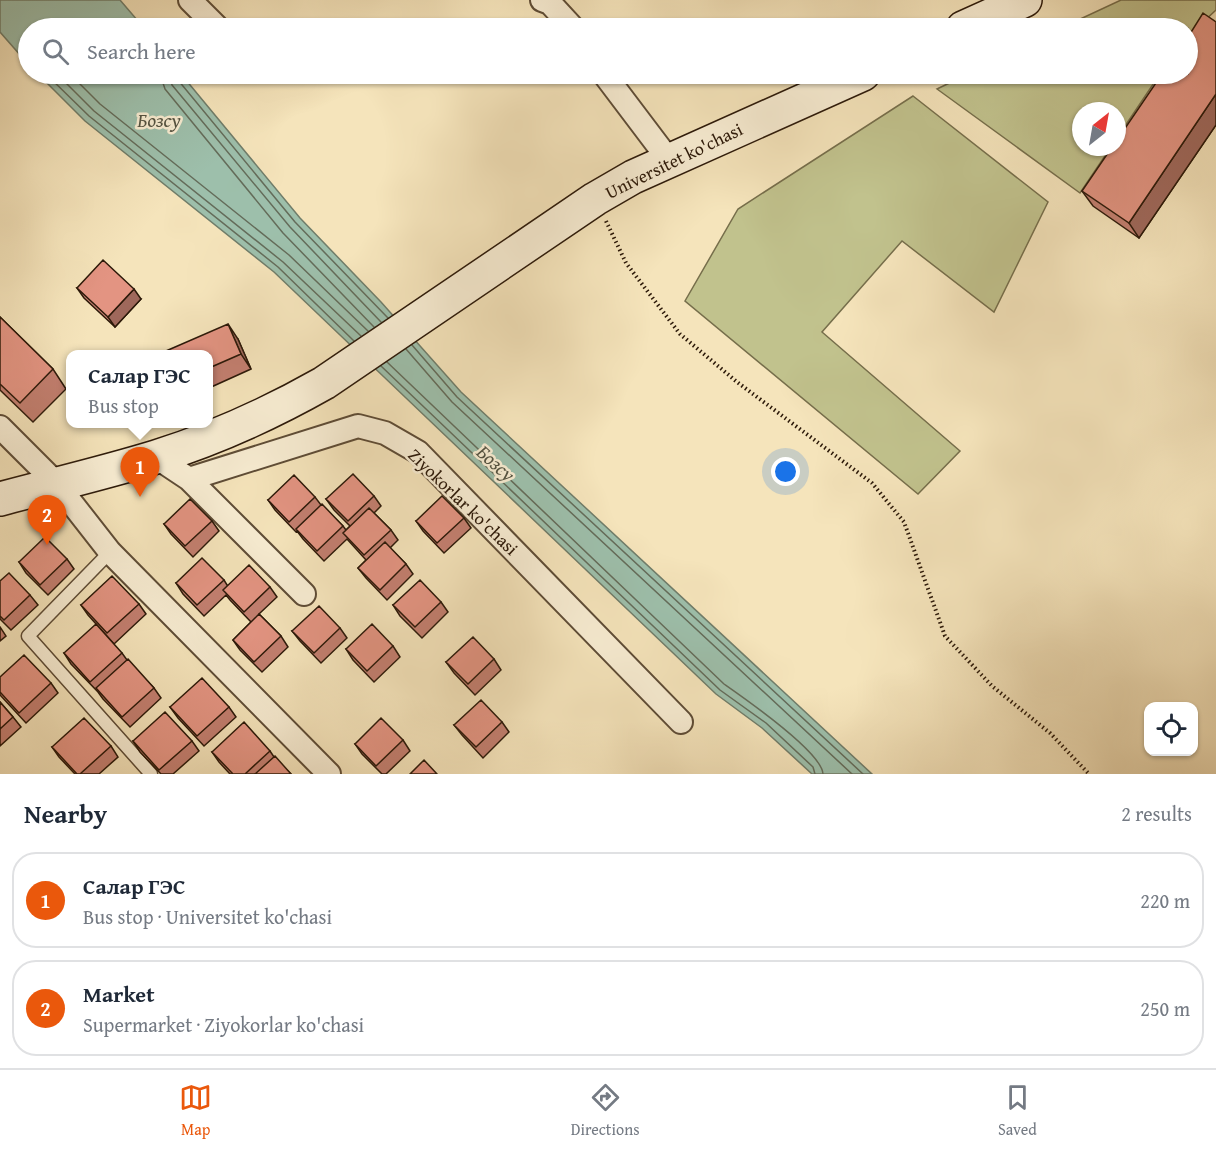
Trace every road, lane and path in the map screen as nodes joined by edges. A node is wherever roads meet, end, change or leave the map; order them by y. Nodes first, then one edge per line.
1 (190, 0) edge
2 (547, 1) edge
3 (1008, 4) edge
4 (208, 18) edge
5 (563, 18) edge
6 (982, 18) edge
7 (612, 84) edge
8 (840, 84) edge
9 (669, 160) junction
10 (595, 199) junction
11 (0, 427) edge
12 (156, 457) junction
13 (189, 479) junction
14 (56, 483) junction
15 (0, 499) edge
16 (110, 552) junction
17 (304, 594) dead end
18 (681, 722) dead end
19 (151, 774) edge
20 (329, 774) edge
21 (1089, 774) edge

1 - 4 street
2 - 5 street
3 - 6 main road
7 - 9 street
8 - 9 main road, Universitet ko'chasi
9 - 10 main road, Universitet ko'chasi
10 - 12 main road, Universitet ko'chasi
10 - 21 path
11 - 14 street
12 - 13 street
12 - 14 main road
13 - 17 street
13 - 18 street, Ziyokorlar ko'chasi
14 - 15 main road
14 - 16 street
16 - 19 lane
16 - 20 street

